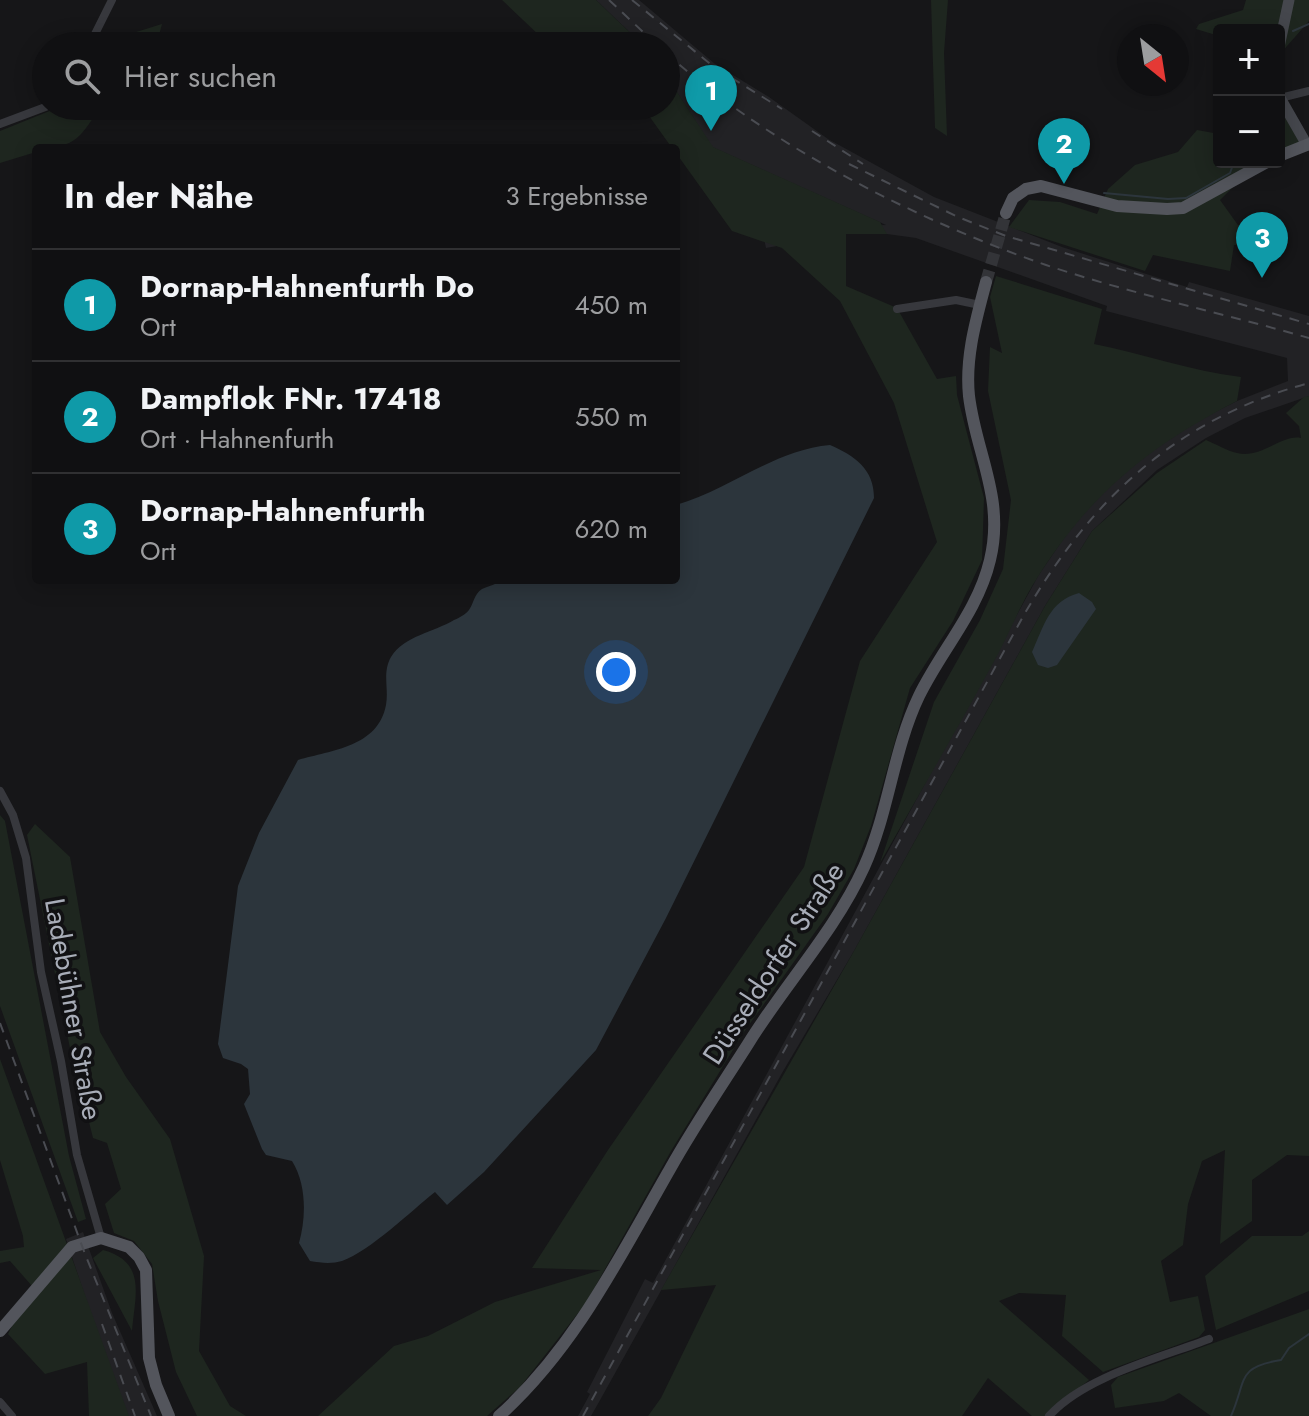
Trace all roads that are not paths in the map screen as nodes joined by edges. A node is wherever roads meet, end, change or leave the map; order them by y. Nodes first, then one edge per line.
1 (112, 0) edge
2 (1289, 0) edge
3 (1284, 24) edge
4 (96, 32) edge
5 (1309, 91) edge
6 (1285, 96) edge
7 (1285, 106) edge
8 (32, 112) edge
9 (0, 124) edge
10 (1308, 145) edge
11 (1285, 154) edge
12 (1256, 168) edge
13 (1006, 213) tunnel mouth
14 (986, 282) tunnel mouth
15 (980, 305) junction
16 (897, 309) dead end
17 (0, 791) edge
18 (101, 1238) junction
19 (0, 1331) edge
20 (1209, 1339) dead end
21 (0, 1402) edge
22 (12, 1416) edge
23 (169, 1416) edge
24 (499, 1416) edge
25 (1049, 1416) edge

1 - 4 street
2 - 3 street
5 - 6 street
7 - 10 street
8 - 9 street
10 - 11 main road
12 - 13 main road
14 - 15 main road, Düsseldorfer Straße
15 - 16 street
15 - 24 main road, Düsseldorfer Straße
17 - 18 street, Ladebühner Straße
18 - 19 main road
18 - 23 main road
20 - 25 street
21 - 22 street

